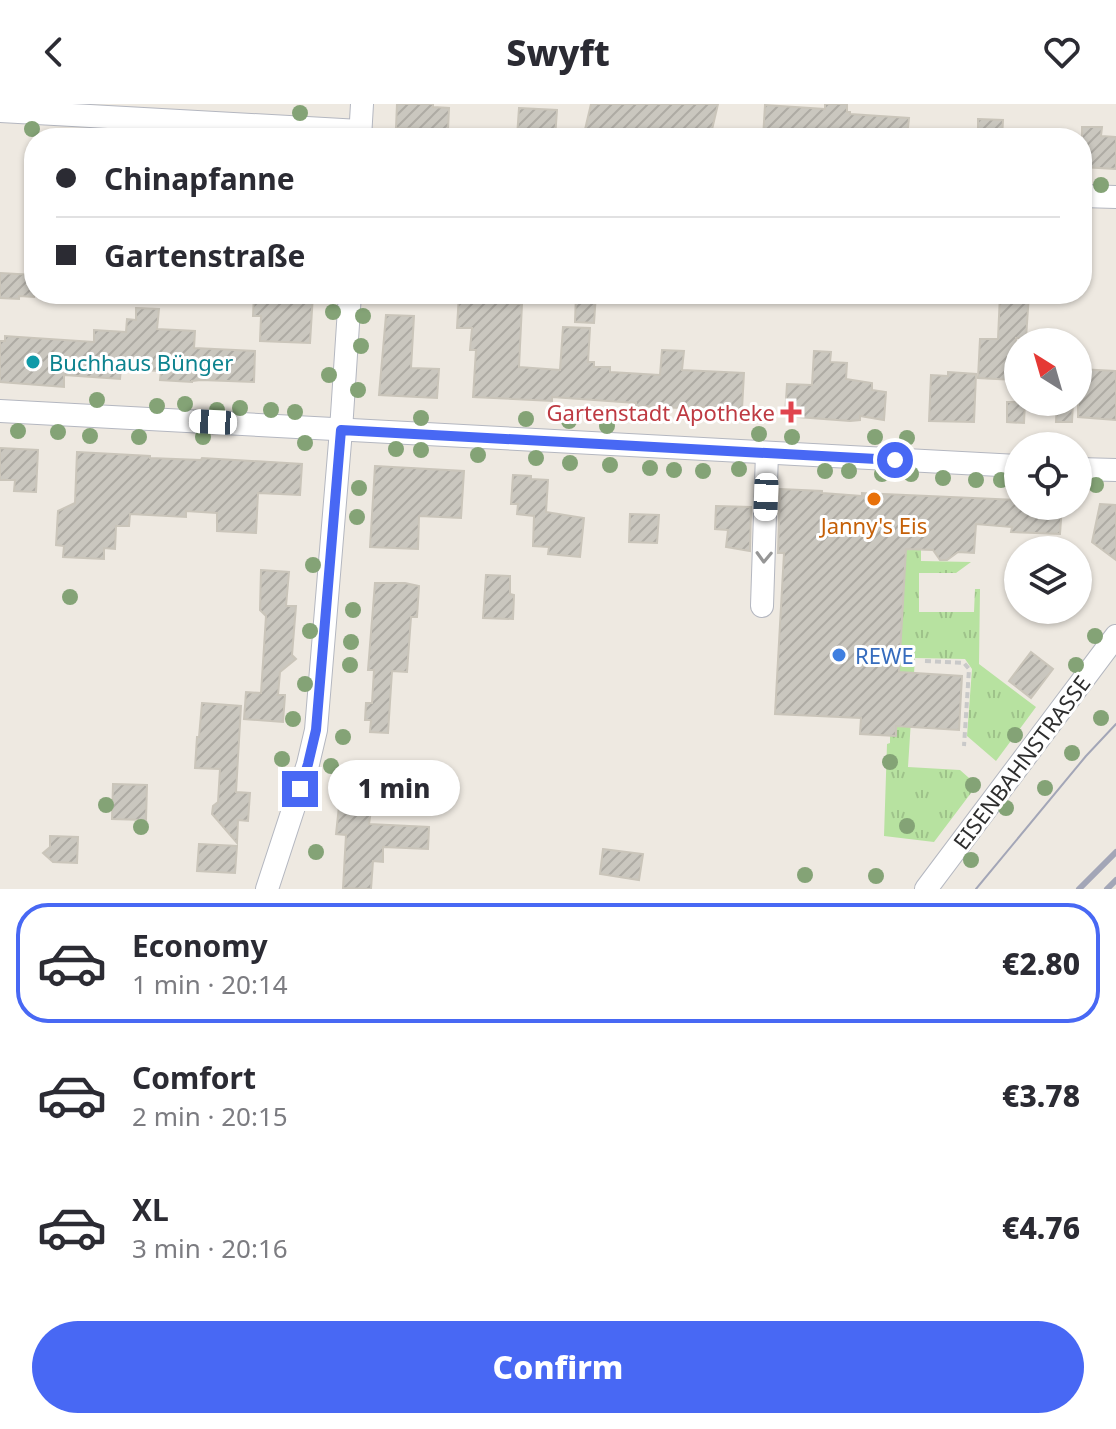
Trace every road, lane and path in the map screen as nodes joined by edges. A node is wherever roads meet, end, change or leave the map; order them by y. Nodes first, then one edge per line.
1 (362, 104) edge
2 (0, 111) edge
3 (255, 128) edge
4 (360, 128) edge
5 (1092, 196) edge
6 (1116, 197) edge
7 (349, 304) edge
8 (0, 411) edge
9 (341, 430) junction
10 (767, 453) junction
11 (1004, 465) edge
12 (1092, 469) edge
13 (1116, 470) edge
14 (762, 606) dead end
15 (1116, 636) edge
16 (925, 661) dead end
17 (964, 746) dead end
18 (267, 889) edge
19 (926, 889) edge

1 - 4 street
2 - 3 street
5 - 6 street
7 - 9 street
8 - 9 street
9 - 10 street
9 - 18 street
10 - 11 street
10 -> 14 street
12 - 13 street
15 - 19 street, EISENBAHNSTRASSE
16 - 17 path

